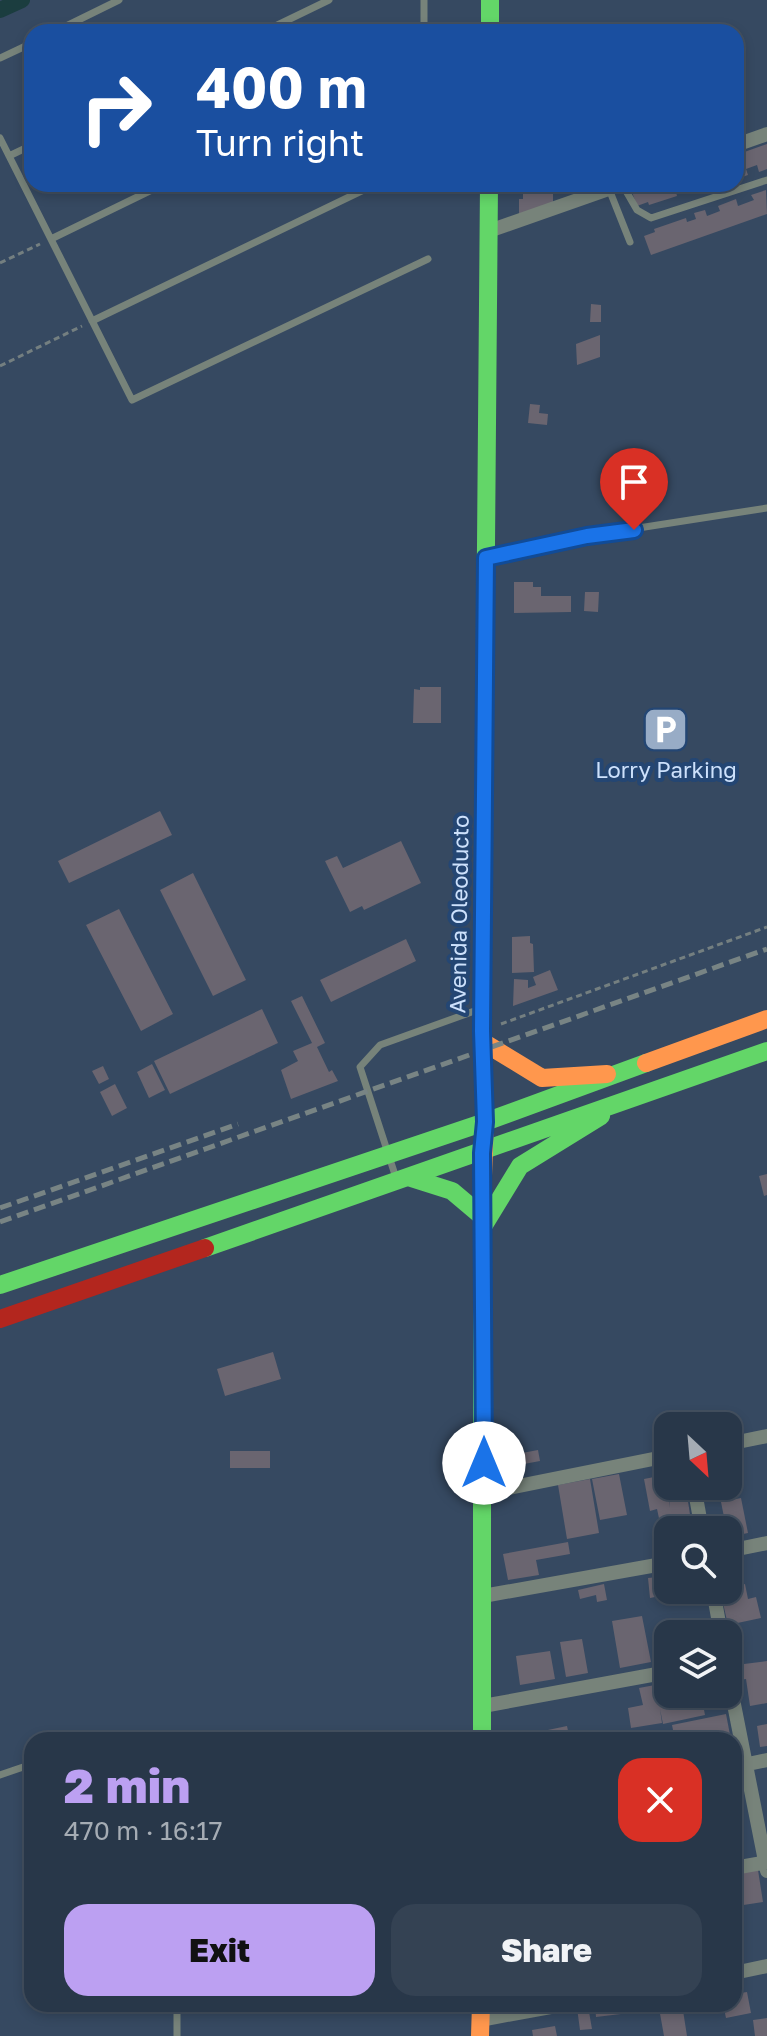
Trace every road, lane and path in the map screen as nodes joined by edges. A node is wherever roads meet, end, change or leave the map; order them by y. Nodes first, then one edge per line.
1 (119, 0) edge
2 (329, 0) edge
3 (424, 0) edge
4 (490, 0) edge
5 (70, 24) edge
6 (280, 24) edge
7 (424, 24) edge
8 (490, 24) edge
9 (24, 47) edge
10 (0, 58) edge
11 (767, 134) edge
12 (0, 138) edge
13 (744, 142) edge
14 (24, 149) edge
15 (9, 156) junction
16 (767, 180) edge
17 (24, 186) edge
18 (744, 188) edge
19 (27, 192) edge
20 (148, 192) edge
21 (359, 192) edge
22 (489, 192) edge
23 (601, 192) edge
24 (619, 192) edge
25 (623, 192) edge
26 (730, 192) edge
27 (489, 231) junction
28 (51, 239) junction
29 (630, 242) dead end
30 (428, 259) dead end
31 (0, 263) edge
32 (92, 321) junction
33 (0, 366) edge
34 (767, 508) edge
35 (486, 558) junction
36 (767, 927) edge
37 (482, 1008) junction
38 (767, 1019) edge
39 (482, 1036) junction
40 (698, 1044) junction
41 (767, 1051) edge
42 (707, 1072) junction
43 (619, 1073) junction
44 (628, 1100) junction
45 (485, 1122) junction
46 (482, 1153) junction
47 (388, 1154) junction
48 (404, 1180) junction
49 (484, 1221) junction
50 (0, 1285) edge
51 (0, 1319) edge
52 (767, 1436) edge
53 (742, 1441) edge
54 (654, 1459) edge
55 (484, 1493) junction
56 (767, 1543) edge
57 (742, 1548) edge
58 (654, 1565) edge
59 (483, 1596) junction
60 (654, 1675) edge
61 (483, 1706) junction
62 (732, 1708) edge
63 (482, 1732) edge
64 (736, 1732) edge
65 (767, 1760) edge
66 (742, 1766) edge
67 (24, 1767) edge
68 (742, 1774) edge
69 (0, 1775) edge
70 (766, 1865) edge
71 (742, 1867) edge
72 (767, 1966) edge
73 (742, 1971) edge
74 (177, 2012) edge
75 (524, 2012) edge
76 (480, 2020) edge
77 (177, 2036) edge

1 - 5 lane
2 - 6 lane
3 - 7 lane
4 - 8 main road
9 - 10 lane
11 - 13 street
12 - 15 lane
14 - 15 lane
15 - 17 lane
16 - 18 lane
19 - 28 lane
20 - 28 lane
21 - 32 lane
22 - 27 main road, Avenida Oleoducto
23 - 27 street
24 - 29 lane
25 - 26 lane
27 - 35 main road, Avenida Oleoducto
28 - 31 path
28 - 32 lane
30 - 32 lane
32 - 33 path
34 - 35 lane
35 - 37 main road, Avenida Oleoducto
36 - 39 path
37 - 39 main road, Avenida Oleoducto
37 - 47 lane
38 - 40 main road
39 - 43 main road
39 - 45 main road, Avenida Oleoducto
40 - 42 main road
40 - 43 main road
41 - 42 main road
42 - 44 main road
43 - 45 main road
44 - 46 main road
44 - 49 main road
45 - 46 main road, Avenida Oleoducto
45 - 47 main road
46 - 48 main road
46 - 49 main road, Avenida Oleoducto
47 - 48 lane
47 - 50 main road
48 - 49 main road
48 - 51 main road
49 - 55 main road, Avenida Oleoducto
52 - 53 street
54 - 55 street
55 - 59 main road, Avenida Oleoducto
56 - 57 street
58 - 59 street
59 - 61 main road, Avenida Oleoducto
60 - 61 street
61 - 63 main road, Avenida Oleoducto
62 - 64 street
65 - 66 street
67 - 69 lane
68 - 70 street
70 - 71 street
72 - 73 street
74 - 77 lane
75 - 76 street

